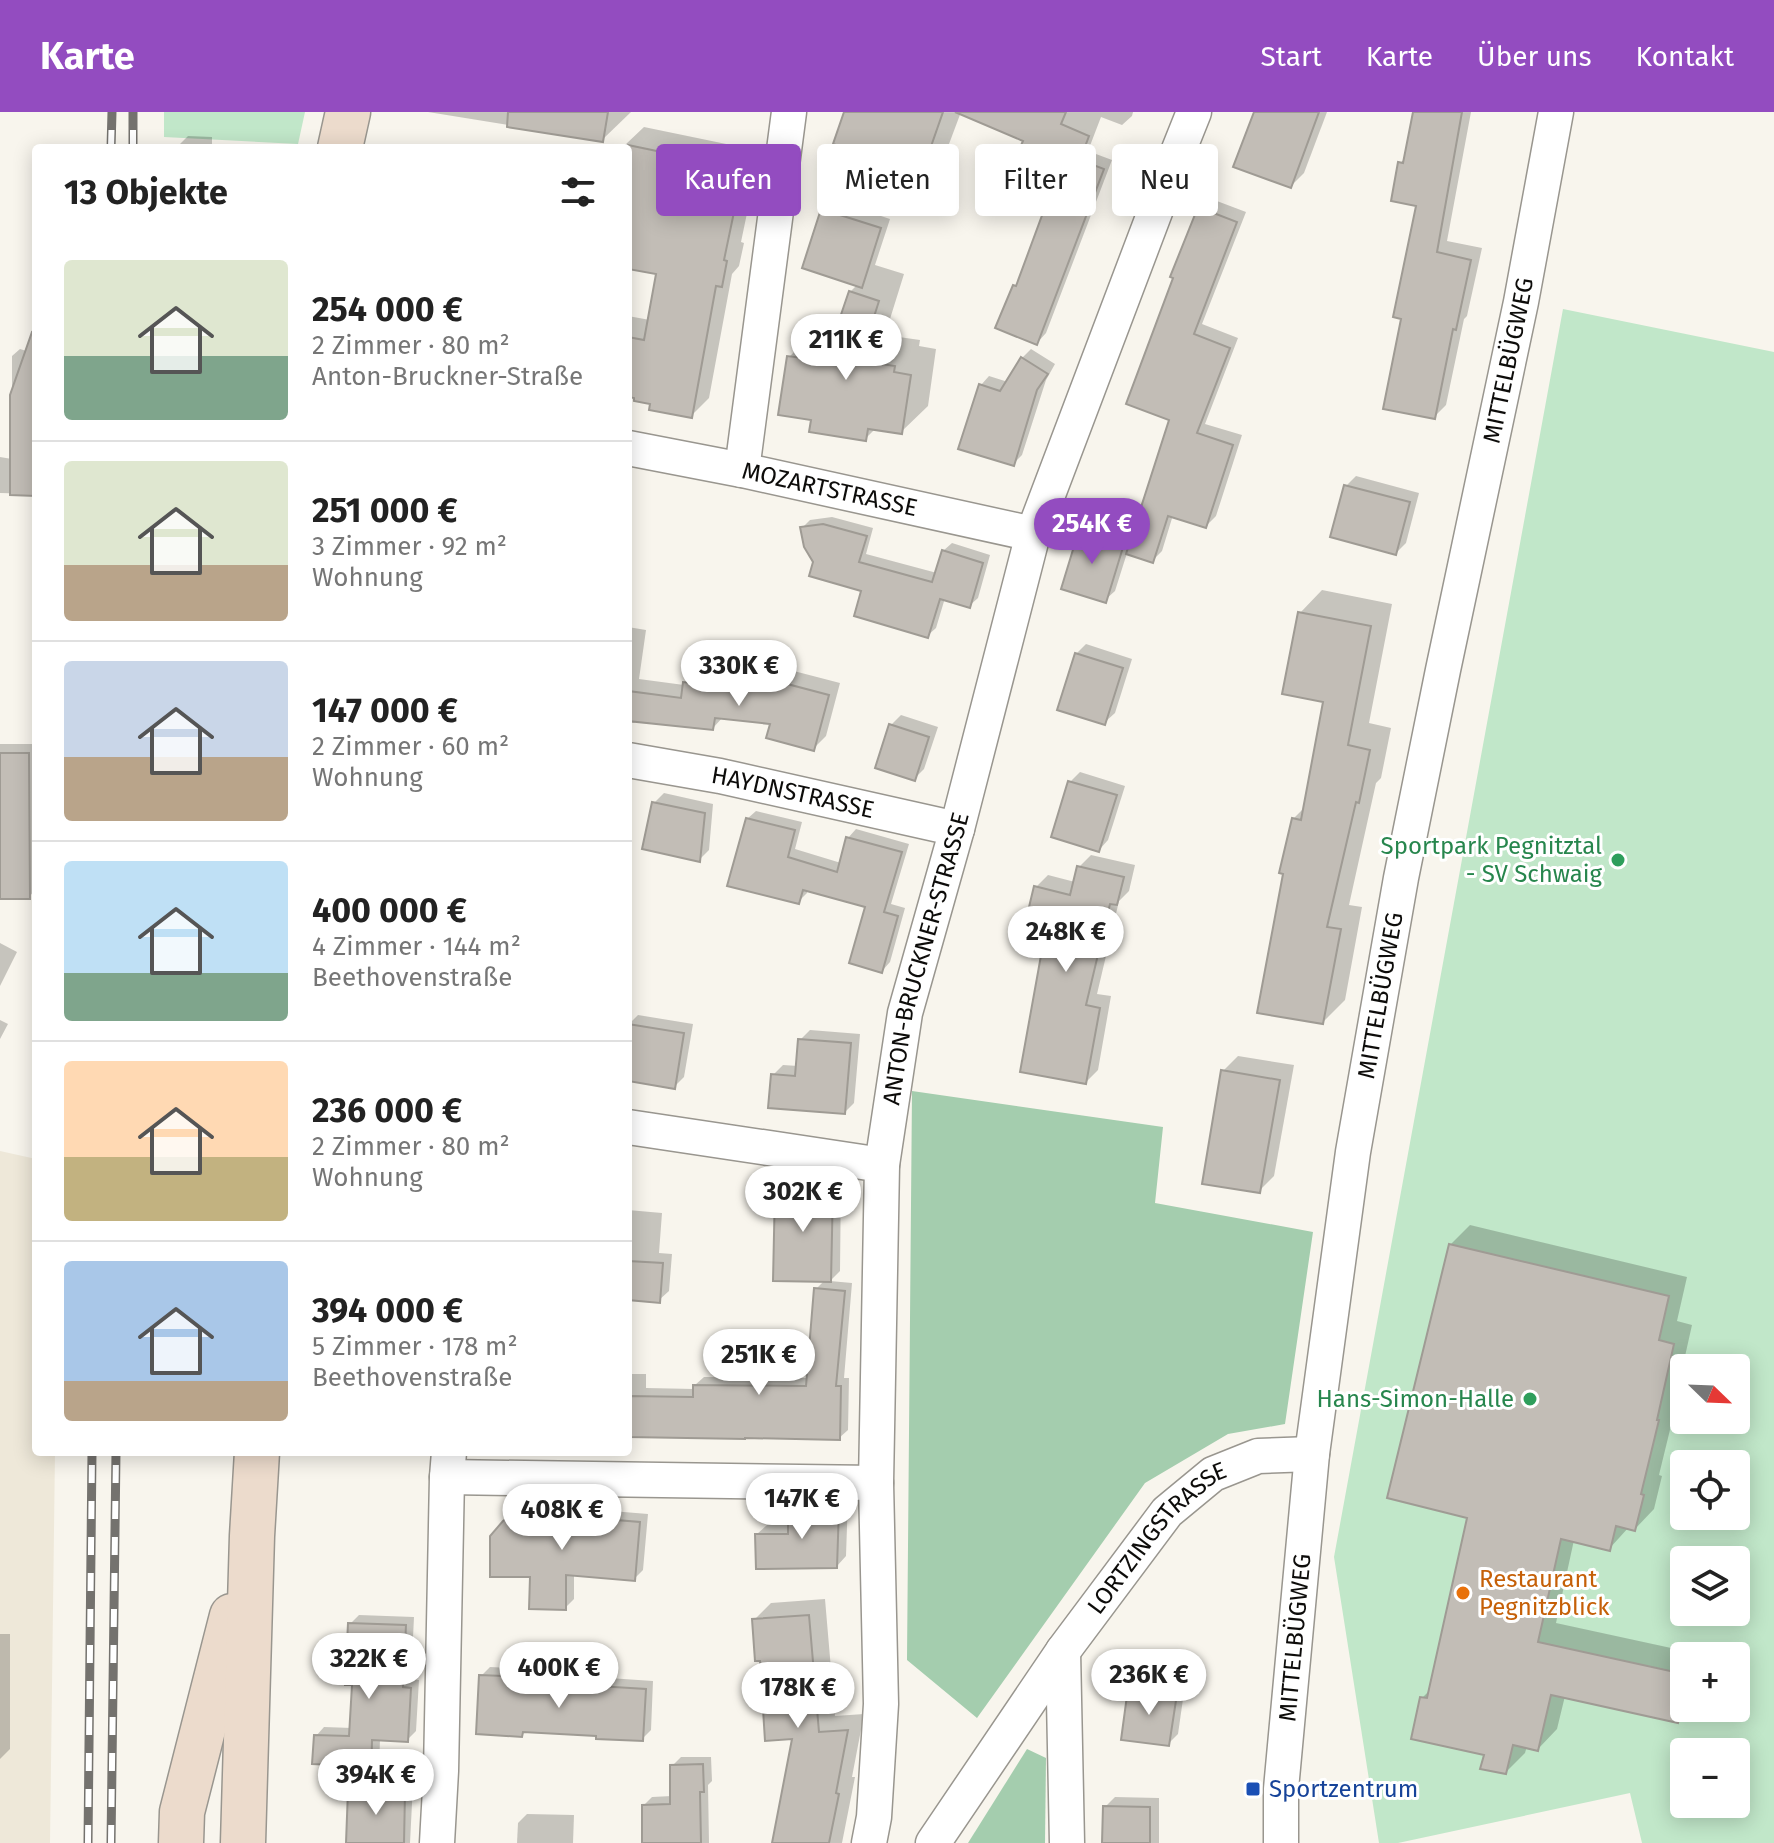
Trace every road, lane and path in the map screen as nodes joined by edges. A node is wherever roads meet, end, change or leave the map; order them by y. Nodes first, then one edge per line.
1 (348, 112) edge
2 (789, 112) edge
3 (1194, 112) edge
4 (1556, 112) edge
5 (341, 144) edge
6 (632, 449) edge
7 (742, 470) junction
8 (1033, 534) junction
9 (632, 761) edge
10 (957, 829) junction
11 (632, 1128) edge
12 (882, 1165) junction
13 (1312, 1454) junction
14 (257, 1456) edge
15 (448, 1465) edge
16 (876, 1483) junction
17 (252, 1536) junction
18 (1063, 1651) junction
19 (181, 1843) edge
20 (243, 1843) edge
21 (437, 1843) edge
22 (869, 1843) edge
23 (933, 1843) edge
24 (1067, 1843) edge
25 (1281, 1843) edge

1 - 5 main road
2 - 7 street
3 - 8 street, ANTON-BRUCKNER-STRASSE
4 - 13 street, MITTELBÜGWEG
6 - 7 street, MOZARTSTRASSE
7 - 8 street, MOZARTSTRASSE
8 - 10 street, ANTON-BRUCKNER-STRASSE
9 - 10 street, HAYDNSTRASSE
10 - 12 street, ANTON-BRUCKNER-STRASSE
11 - 12 street
12 - 16 street, ANTON-BRUCKNER-STRASSE
13 - 18 street, LORTZINGSTRASSE
13 - 25 street, MITTELBÜGWEG
14 - 17 main road
15 - 16 street
15 - 21 street
16 - 22 street, ANTON-BRUCKNER-STRASSE
17 - 19 main road
17 - 20 main road
18 - 23 street, LORTZINGSTRASSE
18 - 24 street

